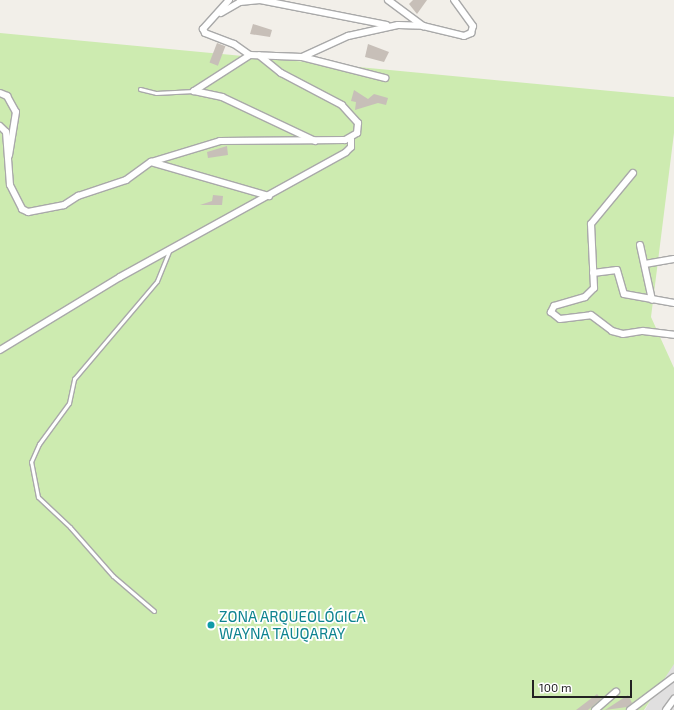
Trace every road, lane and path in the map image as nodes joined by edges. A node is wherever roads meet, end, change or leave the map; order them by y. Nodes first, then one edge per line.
1 (229, 0) edge
2 (388, 0) edge
3 (454, 0) edge
4 (219, 14) junction
5 (390, 26) junction
6 (423, 26) junction
7 (250, 55) junction
8 (259, 55) junction
9 (302, 56) junction
10 (386, 78) dead end
11 (140, 89) dead end
12 (194, 91) junction
13 (0, 93) edge
14 (0, 126) edge
15 (351, 139) junction
16 (315, 141) junction
17 (8, 160) junction
18 (151, 162) junction
19 (633, 173) dead end
20 (269, 196) junction
21 (640, 245) dead end
22 (170, 250) junction
23 (674, 259) edge
24 (646, 264) junction
25 (593, 273) junction
26 (652, 300) junction
27 (674, 303) edge
28 (674, 335) edge
29 (0, 350) edge
30 (154, 611) dead end
31 (674, 677) edge
32 (616, 692) dead end
33 (674, 699) edge
34 (595, 710) edge
35 (630, 710) edge
36 (666, 710) edge

1 - 4 street
2 - 6 street
3 - 6 street
4 - 5 street
4 - 7 street
5 - 6 street
5 - 9 street
7 - 8 street
7 - 12 street
8 - 9 street
8 - 15 street
9 - 10 street
11 - 12 lane
12 - 16 street
13 - 17 street
14 - 17 street
15 - 16 street
15 - 20 street
16 - 18 street
17 - 18 street
18 - 20 street
19 - 25 street
20 - 22 street
21 - 24 street
22 - 29 street
22 - 30 lane
23 - 24 street
24 - 26 street
25 - 26 street
25 - 28 street
26 - 27 street
31 - 35 street
32 - 34 street
33 - 36 street

